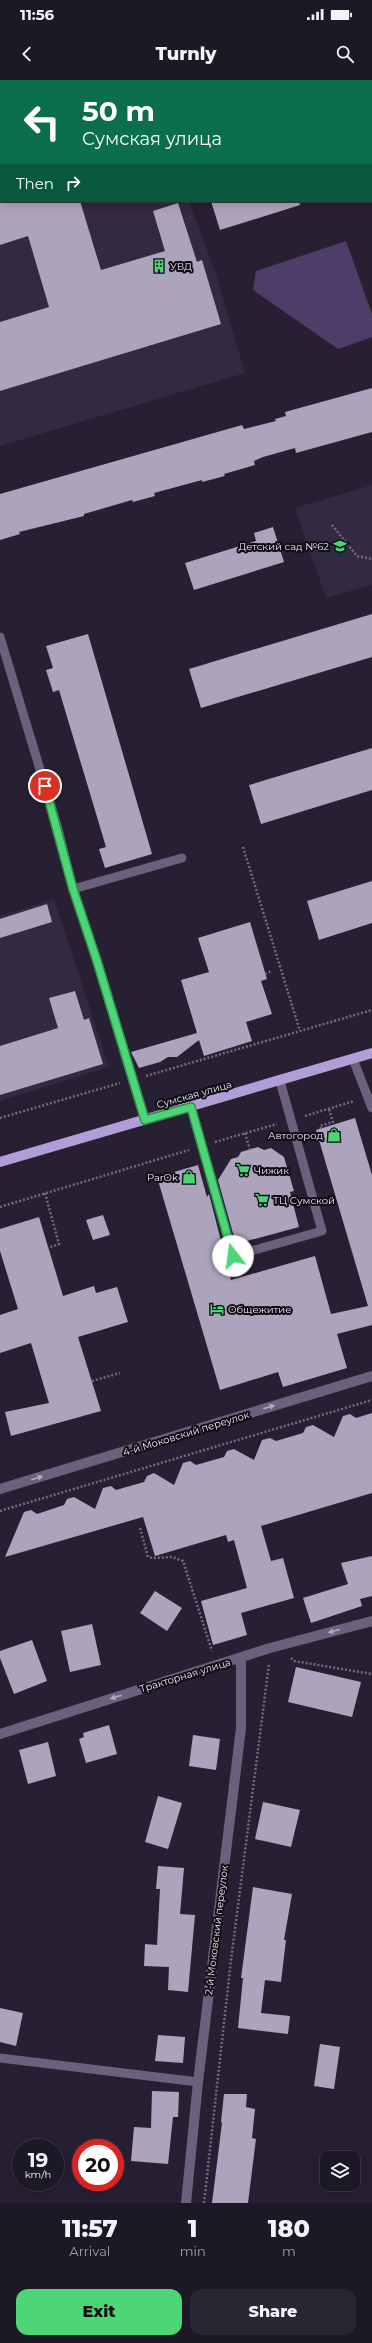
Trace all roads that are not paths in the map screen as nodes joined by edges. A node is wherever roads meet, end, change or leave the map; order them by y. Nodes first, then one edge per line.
1 (0, 637) edge
2 (182, 858) dead end
3 (73, 889) junction
4 (372, 1053) edge
5 (353, 1059) junction
6 (280, 1081) junction
7 (191, 1107) junction
8 (372, 1108) edge
9 (145, 1120) junction
10 (0, 1162) edge
11 (372, 1376) edge
12 (0, 1489) edge
13 (372, 1621) edge
14 (241, 1658) junction
15 (0, 1734) edge
16 (0, 2058) edge
17 (198, 2082) junction
18 (186, 2203) edge

1 - 3 lane
2 - 3 lane
3 - 9 lane
4 - 5 main road, Сумская улица
5 - 6 main road, Сумская улица
5 - 8 lane
6 - 7 main road, Сумская улица
6 - 7 lane
7 - 9 main road, Сумская улица
9 - 10 main road, Сумская улица
12 -> 11 street, 4-й Моковский переулок
13 -> 14 street, Тракторная улица
14 -> 15 street, Тракторная улица
14 - 17 street, 2-й Моковский переулок
16 - 17 lane
17 - 18 street, 2-й Моковский переулок

